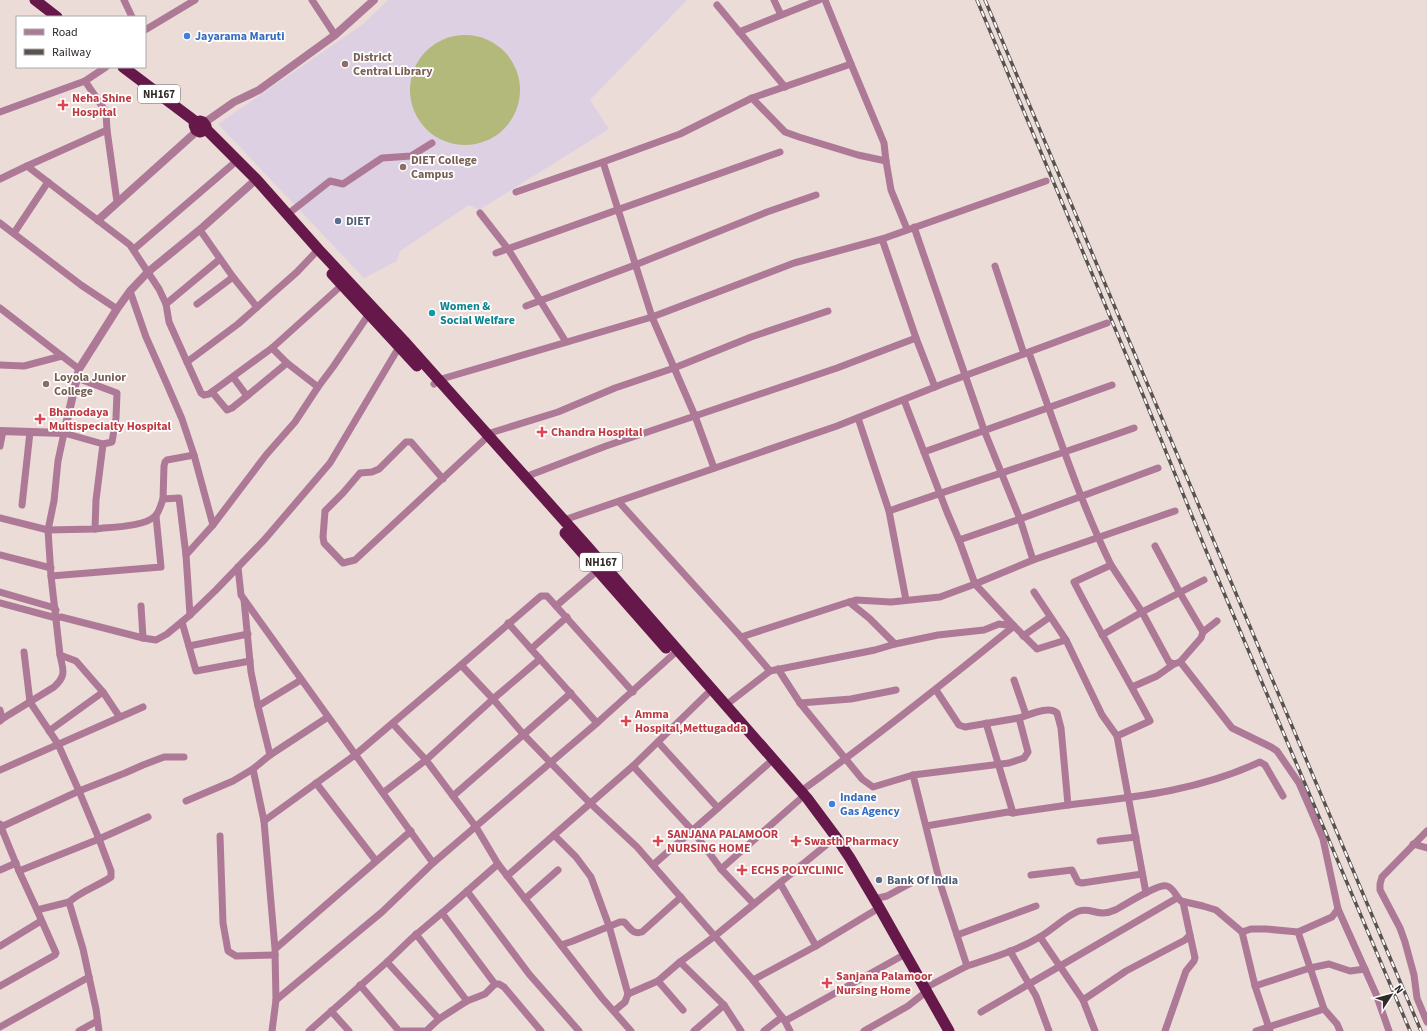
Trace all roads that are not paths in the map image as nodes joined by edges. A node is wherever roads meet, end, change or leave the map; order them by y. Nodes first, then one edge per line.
1 (25, 0) edge
2 (35, 0) edge
3 (124, 0) edge
4 (195, 0) edge
5 (312, 0) edge
6 (374, 0) edge
7 (774, 0) edge
8 (819, 0) edge
9 (825, 0) edge
10 (717, 5) dead end
11 (780, 15) junction
12 (46, 16) edge
13 (56, 16) edge
14 (132, 16) edge
15 (146, 29) edge
16 (739, 32) junction
17 (335, 35) junction
18 (851, 64) junction
19 (105, 68) edge
20 (114, 68) edge
21 (123, 68) edge
22 (86, 81) junction
23 (784, 87) junction
24 (752, 98) junction
25 (0, 112) edge
26 (200, 127) junction
27 (107, 130) junction
28 (432, 142) dead end
29 (780, 152) dead end
30 (886, 161) junction
31 (603, 162) junction
32 (233, 164) junction
33 (27, 166) junction
34 (0, 179) edge
35 (1046, 181) dead end
36 (48, 182) junction
37 (251, 184) junction
38 (516, 192) dead end
39 (816, 195) dead end
40 (117, 202) junction
41 (618, 209) junction
42 (288, 214) junction
43 (480, 214) dead end
44 (98, 220) junction
45 (0, 223) edge
46 (910, 228) junction
47 (200, 230) junction
48 (14, 233) junction
49 (882, 239) junction
50 (134, 249) junction
51 (508, 249) junction
52 (496, 252) dead end
53 (314, 254) junction
54 (220, 259) junction
55 (635, 265) junction
56 (995, 266) dead end
57 (148, 272) junction
58 (233, 277) junction
59 (342, 285) junction
60 (130, 291) junction
61 (541, 300) junction
62 (166, 304) junction
63 (197, 304) dead end
64 (526, 306) dead end
65 (257, 307) junction
66 (0, 308) edge
67 (117, 309) junction
68 (828, 312) dead end
69 (368, 314) junction
70 (652, 317) junction
71 (1107, 323) dead end
72 (916, 338) junction
73 (566, 342) junction
74 (399, 347) junction
75 (272, 348) junction
76 (1027, 354) junction
77 (62, 356) junction
78 (187, 362) junction
79 (287, 363) junction
80 (0, 365) edge
81 (674, 368) junction
82 (79, 369) junction
83 (233, 377) junction
84 (964, 377) junction
85 (77, 378) junction
86 (436, 382) junction
87 (1112, 385) dead end
88 (318, 387) junction
89 (935, 387) junction
90 (212, 392) junction
91 (247, 396) junction
92 (904, 400) junction
93 (1049, 408) junction
94 (695, 416) junction
95 (858, 418) junction
96 (1134, 428) dead end
97 (984, 430) junction
98 (1, 431) edge
99 (30, 432) junction
100 (64, 433) junction
101 (485, 437) junction
102 (103, 444) junction
103 (0, 446) edge
104 (924, 452) junction
105 (1065, 453) junction
106 (194, 455) junction
107 (714, 468) junction
108 (1158, 468) dead end
109 (1001, 474) junction
110 (525, 477) junction
111 (443, 478) junction
112 (939, 493) junction
113 (1082, 498) junction
114 (163, 499) junction
115 (619, 502) junction
116 (22, 505) dead end
117 (889, 511) junction
118 (1175, 511) dead end
119 (156, 516) junction
120 (0, 518) edge
121 (564, 520) junction
122 (1020, 520) junction
123 (213, 525) junction
124 (95, 529) junction
125 (48, 530) junction
126 (1098, 538) junction
127 (959, 540) junction
128 (1155, 546) dead end
129 (0, 555) edge
130 (186, 555) junction
131 (1033, 560) junction
132 (1111, 565) junction
133 (238, 567) junction
134 (51, 568) junction
135 (598, 570) junction
136 (51, 576) junction
137 (1204, 580) dead end
138 (975, 584) junction
139 (0, 592) edge
140 (1034, 592) dead end
141 (1180, 592) junction
142 (244, 599) junction
143 (906, 600) junction
144 (849, 602) junction
145 (0, 603) edge
146 (141, 606) dead end
147 (556, 606) junction
148 (55, 608) junction
149 (1142, 612) junction
150 (190, 615) junction
151 (566, 617) junction
152 (1050, 617) junction
153 (58, 618) junction
154 (1217, 621) dead end
155 (182, 622) junction
156 (508, 623) junction
157 (1014, 626) junction
158 (1203, 632) junction
159 (248, 634) junction
160 (1102, 635) junction
161 (1023, 636) junction
162 (741, 637) junction
163 (144, 638) junction
164 (1066, 640) junction
165 (895, 644) junction
166 (189, 646) junction
167 (531, 649) junction
168 (24, 652) dead end
169 (675, 653) junction
170 (60, 655) junction
171 (540, 659) junction
172 (250, 661) junction
173 (1177, 663) junction
174 (461, 665) junction
175 (778, 669) junction
176 (770, 671) junction
177 (301, 680) junction
178 (1014, 680) dead end
179 (1132, 687) junction
180 (896, 690) dead end
181 (936, 690) junction
182 (103, 692) junction
183 (633, 692) junction
184 (571, 694) junction
185 (707, 694) junction
186 (493, 699) junction
187 (30, 702) junction
188 (800, 703) junction
189 (726, 705) junction
190 (258, 706) junction
191 (143, 707) dead end
192 (0, 710) edge
193 (119, 716) junction
194 (328, 717) junction
195 (1023, 717) junction
196 (1, 720) edge
197 (597, 723) junction
198 (986, 723) junction
199 (393, 724) junction
200 (49, 731) junction
201 (524, 735) junction
202 (1117, 736) junction
203 (658, 742) junction
204 (58, 744) junction
205 (270, 755) junction
206 (355, 755) junction
207 (184, 757) dead end
208 (846, 759) junction
209 (426, 760) junction
210 (551, 763) junction
211 (768, 764) junction
212 (998, 765) junction
213 (633, 766) junction
214 (253, 769) junction
215 (0, 770) edge
216 (913, 775) junction
217 (316, 783) junction
218 (79, 791) junction
219 (384, 792) junction
220 (453, 796) junction
221 (800, 796) junction
222 (1283, 796) dead end
223 (1128, 798) junction
224 (186, 800) dead end
225 (591, 804) junction
226 (1068, 805) junction
227 (718, 808) junction
228 (1013, 813) junction
229 (148, 817) dead end
230 (264, 821) junction
231 (1, 826) edge
232 (926, 826) junction
233 (476, 827) junction
234 (411, 831) junction
235 (693, 831) junction
236 (1427, 831) edge
237 (554, 835) junction
238 (220, 836) dead end
239 (1136, 837) junction
240 (99, 840) junction
241 (831, 841) junction
242 (1100, 841) dead end
243 (1413, 844) junction
244 (1427, 848) edge
245 (376, 861) junction
246 (433, 863) junction
247 (498, 864) junction
248 (653, 865) junction
249 (18, 867) junction
250 (721, 869) junction
251 (0, 870) edge
252 (558, 870) dead end
253 (1142, 874) junction
254 (1031, 875) dead end
255 (507, 876) junction
256 (780, 883) junction
257 (911, 883) dead end
258 (467, 892) junction
259 (1146, 893) junction
260 (681, 897) junction
261 (525, 899) junction
262 (874, 899) junction
263 (1180, 900) junction
264 (69, 902) junction
265 (754, 904) junction
266 (1036, 906) dead end
267 (1338, 909) junction
268 (37, 910) junction
269 (874, 911) junction
270 (442, 913) junction
271 (41, 920) junction
272 (609, 926) junction
273 (1242, 932) junction
274 (1298, 932) junction
275 (416, 934) junction
276 (957, 935) junction
277 (1190, 935) junction
278 (715, 936) junction
279 (1040, 937) junction
280 (560, 945) junction
281 (0, 946) edge
282 (816, 946) junction
283 (1010, 951) junction
284 (275, 952) junction
285 (900, 957) junction
286 (387, 962) junction
287 (680, 962) junction
288 (967, 966) junction
289 (1060, 966) junction
290 (1310, 968) junction
291 (1364, 969) junction
292 (89, 977) junction
293 (753, 980) junction
294 (658, 981) junction
295 (495, 984) junction
296 (1030, 984) junction
297 (360, 985) junction
298 (0, 986) edge
299 (1255, 986) junction
300 (923, 992) junction
301 (628, 994) junction
302 (276, 1000) junction
303 (1083, 1000) junction
304 (467, 1001) junction
305 (724, 1005) junction
306 (1324, 1009) junction
307 (682, 1010) dead end
308 (331, 1011) junction
309 (614, 1011) junction
310 (981, 1012) dead end
311 (784, 1019) junction
312 (439, 1020) junction
313 (97, 1021) junction
314 (1427, 1022) edge
315 (0, 1027) edge
316 (1269, 1029) edge
317 (431, 1030) edge
318 (1388, 1030) edge
319 (79, 1031) edge
320 (98, 1031) edge
321 (272, 1031) edge
322 (309, 1031) edge
323 (349, 1031) edge
324 (399, 1031) edge
325 (403, 1031) edge
326 (541, 1031) edge
327 (579, 1031) edge
328 (631, 1031) edge
329 (694, 1031) edge
330 (741, 1031) edge
331 (764, 1031) edge
332 (790, 1031) edge
333 (864, 1031) edge
334 (942, 1031) edge
335 (949, 1031) edge
336 (1048, 1031) edge
337 (1095, 1031) edge
338 (1165, 1031) edge
339 (1256, 1031) edge
340 (1340, 1031) edge

1 - 12 highway
2 - 13 highway
3 - 14 street
4 - 15 street
5 - 17 street
6 - 17 street
7 - 11 street
8 - 11 street
9 - 18 street
10 - 16 street
11 - 16 street
16 - 23 street
17 - 26 street
18 - 23 street
18 - 30 street
19 - 22 street
20 - 26 highway, NH167
21 - 26 highway, NH167
22 - 25 street
22 - 27 street
23 - 24 street
24 - 30 street
24 - 31 street
26 - 32 highway, NH167
26 - 40 street
26 - 42 highway, NH167
27 - 33 street
27 - 40 street
28 - 42 street
29 - 41 street
30 - 46 street
31 - 38 street
31 - 41 street
32 - 37 highway, NH167
32 - 50 street
33 - 34 street
33 - 36 street
35 - 46 street
36 - 44 street
36 - 48 street
37 - 47 street
37 - 53 highway, NH167
39 - 55 street
40 - 44 street
41 - 51 street
41 - 55 street
42 - 86 highway, NH167
43 - 51 street
44 - 50 street
45 - 48 street
46 - 49 street
46 - 84 street
47 - 54 street
47 - 57 street
48 - 67 street
49 - 70 street
49 - 72 street
50 - 57 street
51 - 52 street
51 - 61 street
53 - 59 highway, NH167
53 - 65 street
54 - 58 street
54 - 62 street
55 - 61 street
55 - 70 street
56 - 76 street
57 - 60 street
57 - 62 street
58 - 63 street
58 - 65 street
59 - 69 highway, NH167
59 - 75 street
60 - 67 street
60 - 106 street
61 - 64 street
61 - 73 street
62 - 78 street
65 - 78 street
66 - 77 street
67 - 82 street
68 - 81 street
69 - 74 highway, NH167
69 - 88 street
70 - 73 street
70 - 81 street
71 - 76 street
72 - 89 street
72 - 94 street
73 - 86 street
74 - 86 highway, NH167
74 - 133 street
75 - 79 street
75 - 83 street
76 - 84 street
76 - 93 street
77 - 80 street
77 - 82 street
78 - 90 street
79 - 88 street
79 - 91 street
81 - 94 street
81 - 101 street
82 - 85 street
83 - 90 street
83 - 91 street
84 - 89 street
84 - 97 street
85 - 100 street
85 - 102 street
86 - 101 highway, NH167
87 - 93 street
88 - 123 street
89 - 92 street
90 - 91 street
92 - 95 street
92 - 104 street
93 - 97 street
93 - 105 street
94 - 107 street
94 - 110 street
95 - 107 street
95 - 117 street
96 - 105 street
97 - 104 street
97 - 109 street
98 - 99 street
98 - 103 street
99 - 100 street
99 - 116 street
100 - 102 street
100 - 125 street
101 - 110 highway, NH167
101 - 111 street
101 - 135 highway, NH167
102 - 124 street
104 - 112 street
105 - 109 street
105 - 113 street
106 - 114 street
106 - 123 street
107 - 115 street
108 - 113 street
109 - 112 street
109 - 122 street
110 - 121 highway, NH167
111 - 111 street
112 - 117 street
112 - 127 street
113 - 122 street
113 - 126 street
114 - 119 street
114 - 130 street
115 - 121 street
115 - 162 street
117 - 143 street
118 - 126 street
119 - 124 street
119 - 136 street
120 - 125 street
121 - 169 highway, NH167
122 - 127 street
122 - 131 street
123 - 130 street
124 - 125 street
125 - 134 street
126 - 131 street
126 - 132 street
127 - 138 street
128 - 141 street
129 - 134 street
130 - 150 street
131 - 138 street
132 - 149 street
132 - 160 street
133 - 142 street
133 - 150 street
134 - 136 street
135 - 147 street
135 - 169 highway, NH167
136 - 148 street
137 - 141 street
138 - 143 street
138 - 157 street
139 - 148 street
140 - 152 street
141 - 149 street
141 - 158 street
142 - 159 street
142 - 177 street
143 - 144 street
144 - 162 street
144 - 165 street
145 - 153 street
146 - 163 street
147 - 151 street
147 - 156 street
148 - 153 street
149 - 160 street
149 - 173 street
150 - 155 street
151 - 167 street
151 - 183 street
152 - 161 street
152 - 164 street
153 - 163 street
153 - 170 street
154 - 158 street
155 - 163 street
155 - 166 street
156 - 167 street
156 - 174 street
157 - 161 street
157 - 165 street
157 - 181 street
158 - 173 street
159 - 166 street
159 - 172 street
160 - 179 street
161 - 164 street
162 - 176 street
164 - 202 street
165 - 175 street
166 - 172 street
167 - 171 street
168 - 187 street
169 - 183 street
169 - 185 highway, NH167
169 - 189 highway, NH167
170 - 182 street
170 - 187 street
171 - 184 street
171 - 186 street
172 - 190 street
173 - 179 street
173 - 267 street
174 - 186 street
174 - 199 street
175 - 176 street
175 - 188 street
176 - 189 street
177 - 190 street
177 - 194 street
178 - 195 street
179 - 202 street
180 - 188 street
181 - 198 street
181 - 208 street
182 - 193 street
182 - 200 street
183 - 197 street
184 - 197 street
184 - 201 street
185 - 203 street
185 - 211 highway, NH167
186 - 201 street
186 - 209 street
187 - 196 street
187 - 200 street
188 - 208 street
189 - 221 highway, NH167
190 - 205 street
191 - 193 street
192 - 196 street
193 - 204 street
194 - 205 street
194 - 206 street
195 - 198 street
195 - 212 street
195 - 226 street
197 - 210 street
198 - 212 street
199 - 206 street
199 - 209 street
200 - 204 street
201 - 210 street
201 - 220 street
202 - 223 street
203 - 213 street
203 - 227 street
204 - 215 street
204 - 218 street
205 - 214 street
206 - 217 street
206 - 219 street
207 - 218 street
208 - 216 street
208 - 221 street
209 - 219 street
209 - 220 street
210 - 225 street
210 - 233 street
211 - 221 highway, NH167
211 - 227 street
212 - 216 street
212 - 228 street
213 - 225 street
213 - 235 street
214 - 224 street
214 - 230 street
216 - 232 street
217 - 230 street
217 - 245 street
218 - 231 street
218 - 240 street
219 - 234 street
220 - 233 street
221 - 241 highway, NH167
221 - 250 street
221 - 262 highway, NH167
222 - 223 street
223 - 226 street
223 - 239 street
225 - 237 street
225 - 248 street
226 - 228 street
227 - 235 street
228 - 232 street
229 - 240 street
230 - 284 street
231 - 249 street
232 - 276 street
233 - 246 street
233 - 247 street
234 - 245 street
234 - 246 street
235 - 248 street
235 - 250 street
236 - 243 street
237 - 255 street
237 - 272 street
238 - 284 street
239 - 242 street
239 - 253 street
240 - 249 street
240 - 264 street
241 - 256 street
241 - 269 highway, NH167
243 - 244 street
243 - 314 street
245 - 284 street
246 - 302 street
247 - 255 street
247 - 258 street
248 - 260 street
249 - 251 street
249 - 268 street
250 - 265 street
252 - 261 street
253 - 254 street
253 - 259 street
255 - 261 street
256 - 265 street
256 - 282 street
257 - 262 street
258 - 270 street
258 - 327 street
259 - 263 street
259 - 279 street
260 - 272 street
260 - 278 street
261 - 280 street
262 - 300 highway, NH167
263 - 273 street
263 - 277 street
263 - 289 street
264 - 268 street
264 - 292 street
265 - 278 street
266 - 276 street
267 - 274 street
267 - 291 street
268 - 271 street
269 - 282 street
269 - 285 highway, NH167
270 - 275 street
270 - 295 street
271 - 281 street
271 - 298 street
272 - 280 street
272 - 301 street
273 - 274 street
273 - 299 street
274 - 290 street
275 - 286 street
275 - 304 street
276 - 288 street
277 - 303 street
277 - 338 street
278 - 287 street
278 - 293 street
279 - 283 street
279 - 289 street
280 - 309 street
282 - 293 street
283 - 288 street
283 - 296 street
284 - 302 street
285 - 300 highway, NH167
285 - 311 street
286 - 297 street
286 - 312 street
287 - 294 street
287 - 305 street
288 - 300 street
289 - 296 street
289 - 303 street
290 - 291 street
290 - 299 street
290 - 306 street
291 - 318 street
292 - 313 street
292 - 315 street
293 - 311 street
294 - 301 street
294 - 307 street
295 - 304 street
295 - 326 street
296 - 310 street
296 - 336 street
297 - 308 street
297 - 324 street
299 - 316 street
300 - 333 street
300 - 334 highway, NH167
300 - 335 highway, NH167
301 - 309 street
302 - 321 street
303 - 337 street
304 - 312 street
305 - 329 street
305 - 330 street
306 - 316 street
306 - 340 street
308 - 322 street
308 - 323 street
309 - 328 street
311 - 331 street
311 - 332 street
312 - 317 street
313 - 319 street
313 - 320 street
316 - 339 street
317 - 325 street

